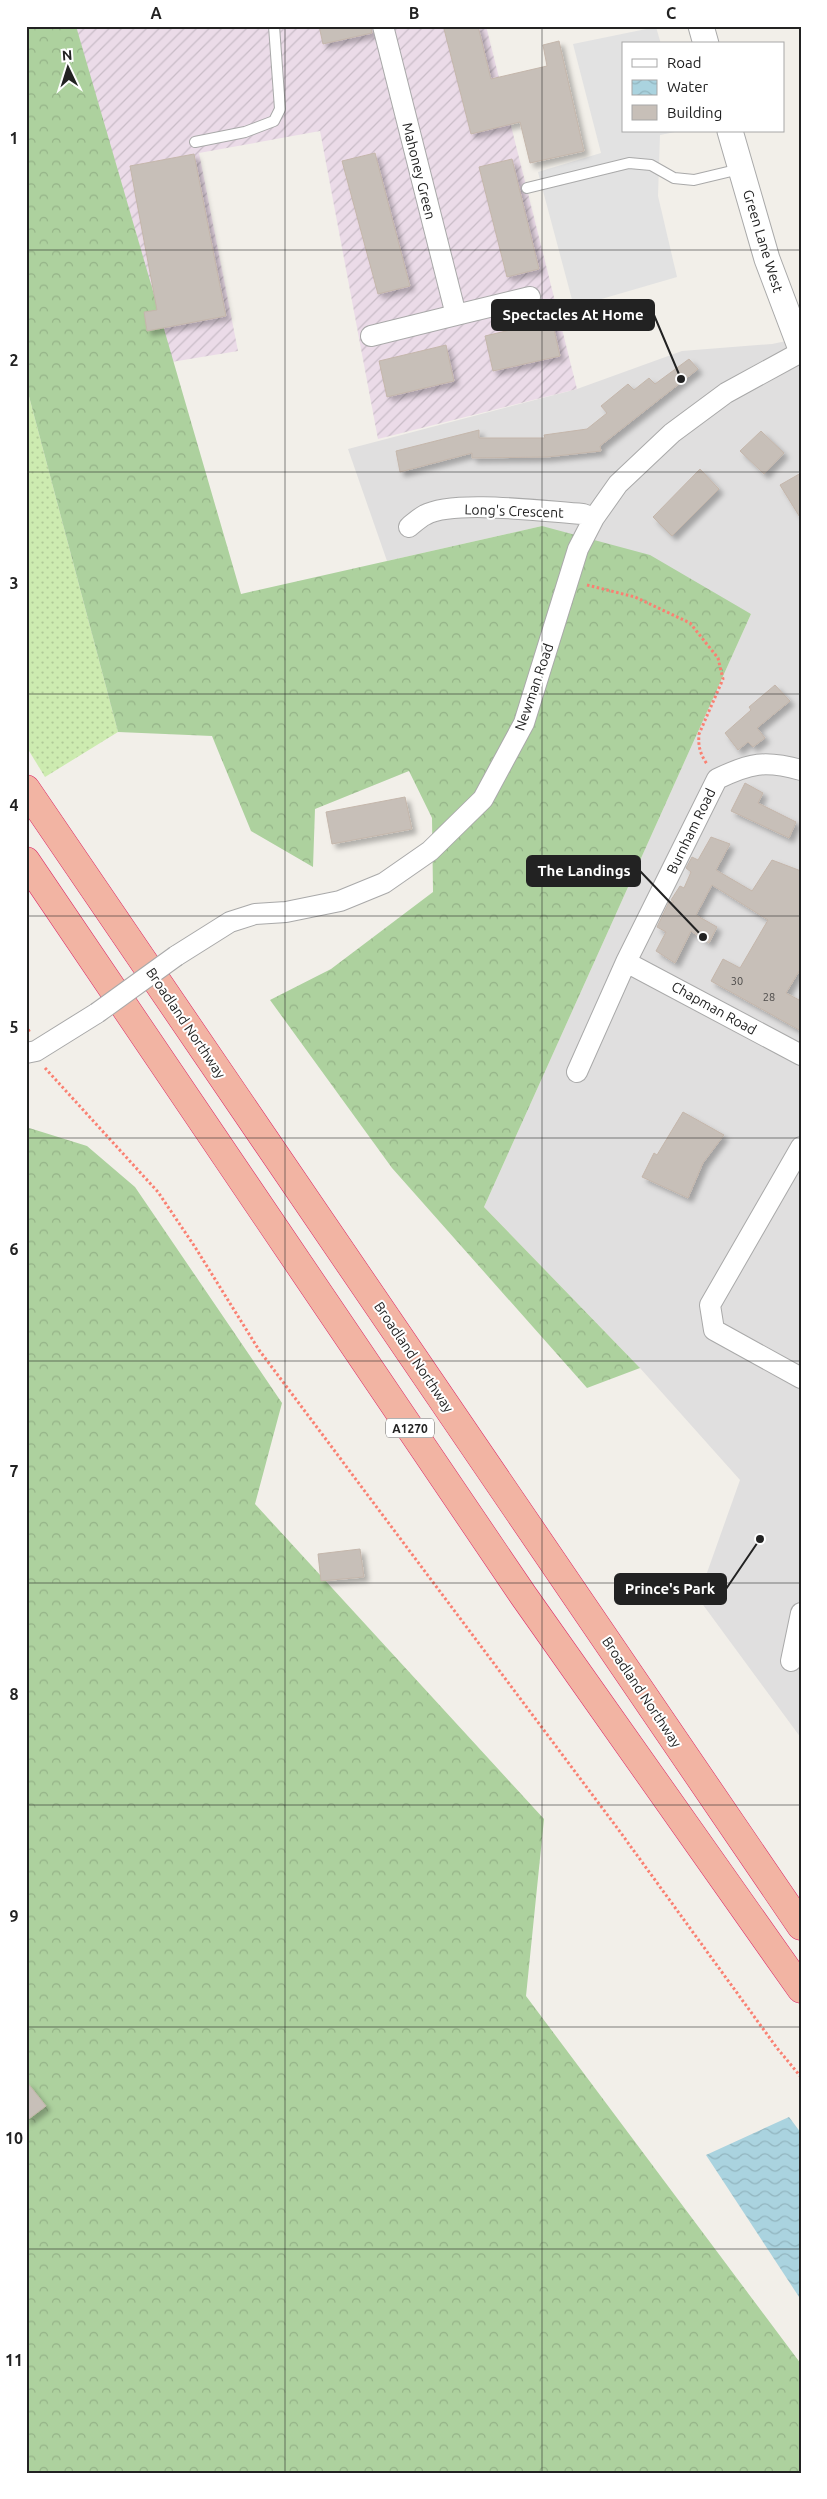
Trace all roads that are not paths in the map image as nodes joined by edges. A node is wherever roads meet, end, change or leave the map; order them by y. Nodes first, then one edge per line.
1 (274, 26) edge
2 (383, 26) edge
3 (701, 26) edge
4 (705, 42) edge
5 (730, 132) edge
6 (195, 142) dead end
7 (740, 169) junction
8 (527, 188) dead end
9 (530, 297) dead end
10 (456, 315) junction
11 (371, 336) dead end
12 (801, 351) edge
13 (594, 518) junction
14 (409, 526) dead end
15 (801, 770) edge
16 (26, 789) edge
17 (26, 861) edge
18 (626, 962) junction
19 (31, 1052) edge
20 (801, 1055) edge
21 (577, 1072) dead end
22 (801, 1147) edge
23 (801, 1378) edge
24 (801, 1613) edge
25 (790, 1661) dead end
26 (801, 1926) edge
27 (801, 1989) edge

1 - 6 lane
2 - 10 street, Mahoney Green
3 - 4 street
5 - 7 street, Green Lane West
7 - 8 lane
7 - 12 street, Green Lane West
9 - 10 street
10 - 11 street
12 - 13 street, Newman Road
13 - 14 street, Long's Crescent
13 - 19 street, Newman Road, bridge
15 - 18 street, Burnham Road
16 - 26 highway, Broadland Northway / A1270
17 - 27 highway, A1270
18 - 20 street, Chapman Road
18 - 21 street, Burnham Road
22 - 23 street
24 - 25 street

